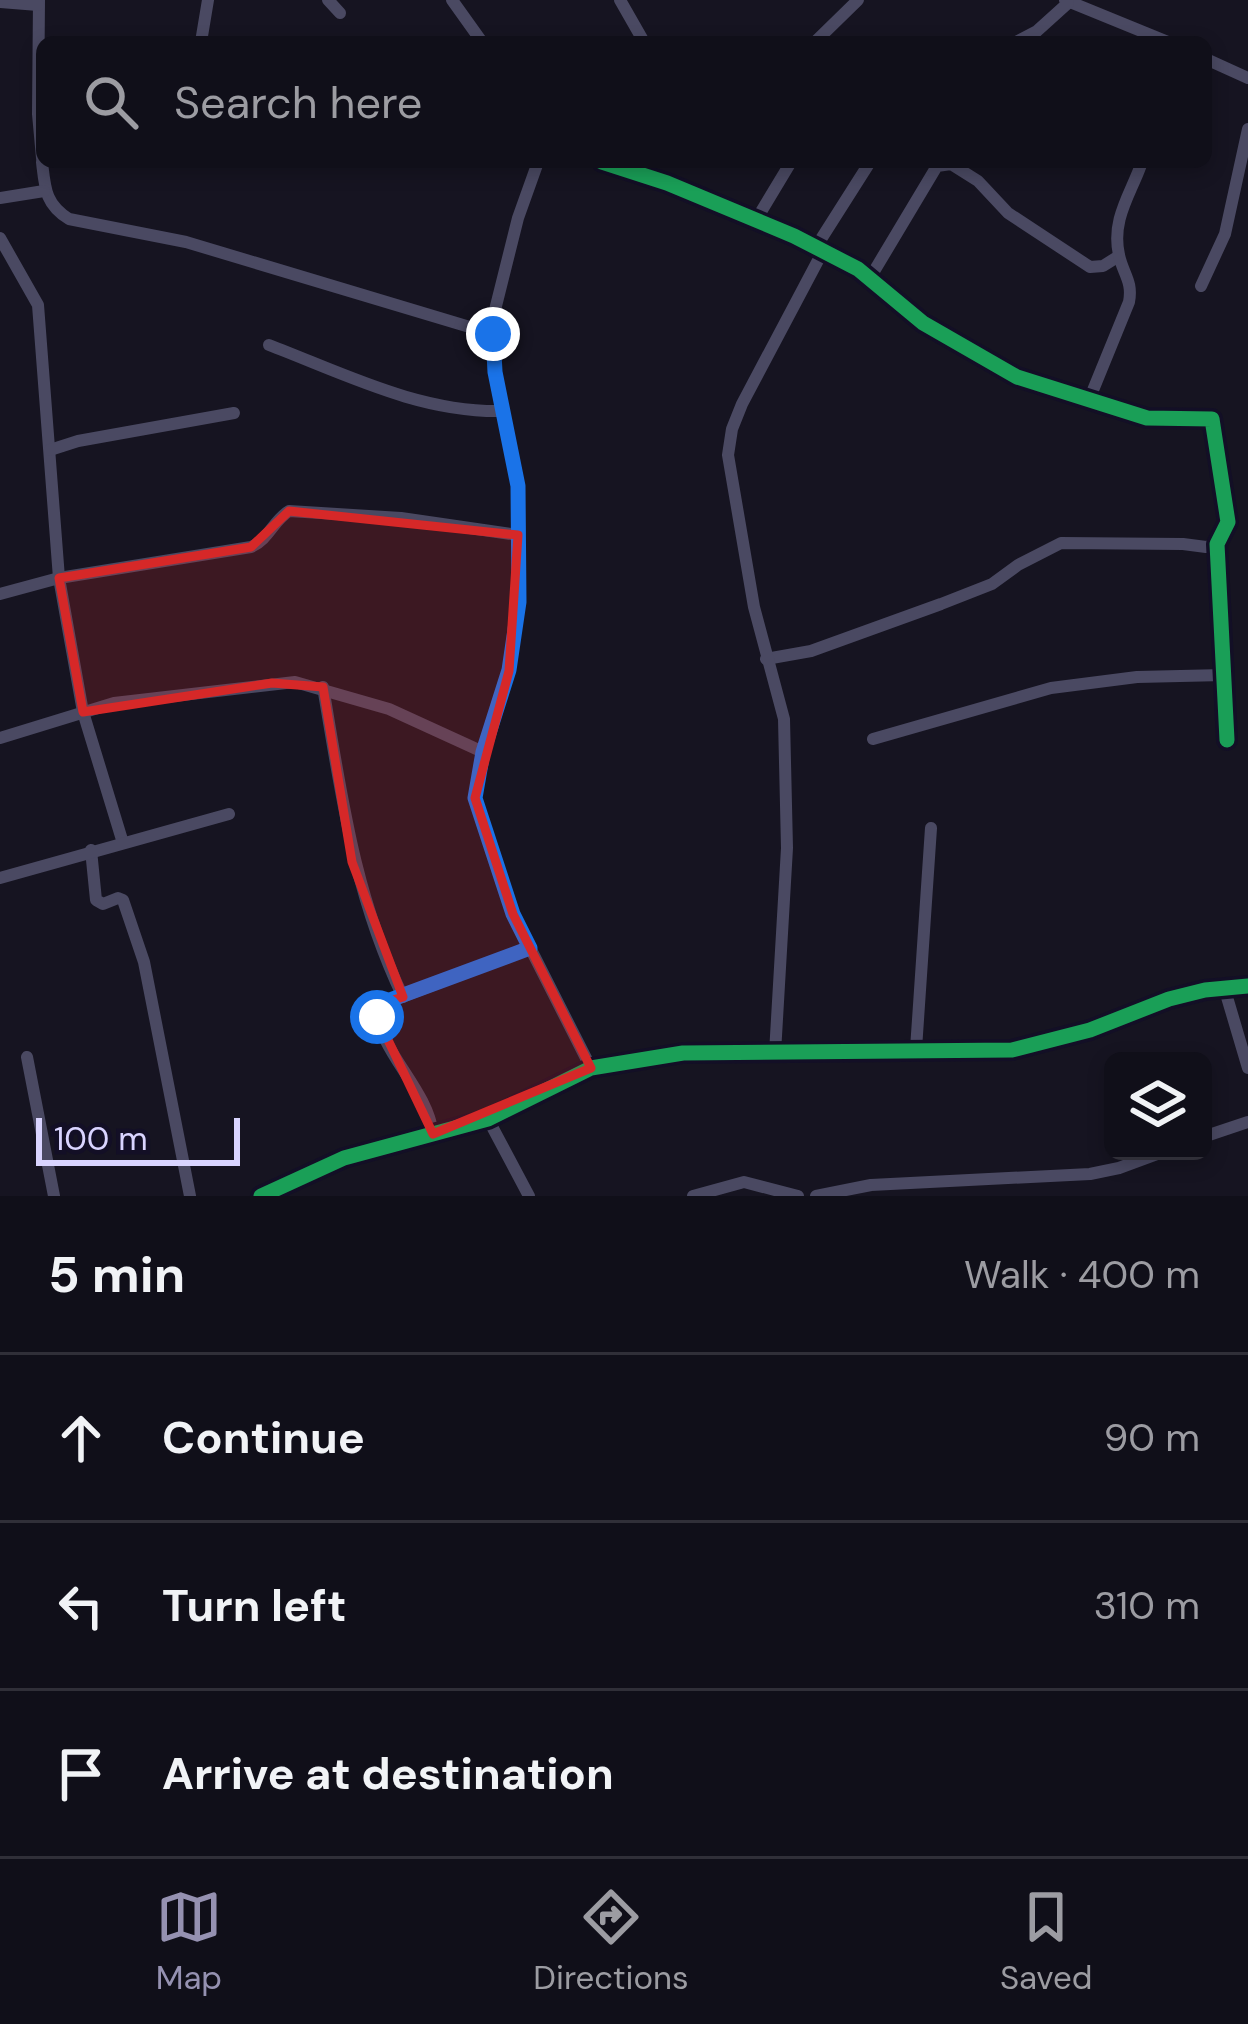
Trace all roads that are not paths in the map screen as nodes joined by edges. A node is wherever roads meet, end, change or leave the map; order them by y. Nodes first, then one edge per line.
1 (208, 0) edge
2 (328, 0) edge
3 (452, 0) edge
4 (620, 0) edge
5 (858, 0) edge
6 (0, 2) edge
7 (1067, 2) edge
8 (38, 3) edge
9 (340, 13) dead end
10 (39, 36) edge
11 (202, 36) edge
12 (478, 36) edge
13 (641, 36) edge
14 (820, 36) edge
15 (1027, 36) edge
16 (1153, 36) edge
17 (1212, 62) edge
18 (1248, 78) edge
19 (1248, 129) edge
20 (43, 168) edge
21 (536, 168) edge
22 (621, 168) edge
23 (787, 168) edge
24 (866, 168) edge
25 (936, 168) edge
26 (957, 168) edge
27 (1140, 168) edge
28 (44, 191) junction
29 (0, 198) edge
30 (755, 220) junction
31 (0, 238) edge
32 (819, 249) junction
33 (1119, 256) junction
34 (7, 258) edge
35 (870, 278) junction
36 (1201, 286) dead end
37 (493, 334) junction
38 (269, 345) dead end
39 (1089, 400) junction
40 (503, 410) junction
41 (234, 413) dead end
42 (50, 450) junction
43 (518, 535) junction
44 (1217, 544) junction
45 (59, 578) junction
46 (0, 594) edge
47 (766, 658) junction
48 (1224, 675) junction
49 (323, 687) junction
50 (83, 712) junction
51 (0, 738) edge
52 (873, 740) dead end
53 (1227, 740) dead end
54 (483, 752) junction
55 (229, 814) dead end
56 (931, 828) dead end
57 (123, 842) junction
58 (91, 850) junction
59 (0, 878) edge
60 (530, 948) junction
61 (1248, 986) edge
62 (1224, 987) junction
63 (403, 997) junction
64 (916, 1049) junction
65 (775, 1053) junction
66 (28, 1058) dead end
67 (591, 1069) junction
68 (1248, 1069) edge
69 (488, 1119) junction
70 (1248, 1122) edge
71 (433, 1134) junction
72 (1212, 1134) edge
73 (1141, 1160) edge
74 (54, 1196) edge
75 (190, 1196) edge
76 (261, 1196) edge
77 (529, 1196) edge
78 (693, 1196) edge
79 (798, 1196) edge
80 (816, 1196) edge

1 - 11 street
2 - 9 street
3 - 12 street
4 - 13 street
5 - 14 street
6 - 8 street
7 - 15 street
7 - 16 street
8 - 10 street
17 - 18 street
19 - 36 street
20 - 28 street
21 - 37 street
22 - 30 street
23 - 30 street
24 - 32 street
25 - 35 street
26 - 33 street
27 - 33 street
28 - 29 street
28 - 37 street
30 - 32 street
31 - 34 street
32 - 35 street
32 - 47 street
33 - 39 street
34 - 42 street
35 - 39 street
37 - 40 street
38 - 40 street
39 - 44 street
40 - 43 street
41 - 42 street
42 - 45 street
43 - 45 street
43 - 54 street
44 - 47 street
44 - 48 street
45 - 46 street
45 - 50 street
47 - 65 street
48 - 52 street
48 - 53 street
49 - 50 street
49 - 54 street
49 - 63 street
50 - 51 street
50 - 57 street
54 - 60 street
55 - 57 street
56 - 64 street
57 - 58 street
58 - 59 street
58 - 75 street
60 - 63 street
60 - 67 street
61 - 62 street
62 - 64 street
62 - 68 street
63 - 71 street
64 - 65 street
65 - 67 street
66 - 74 street
67 - 69 street
69 - 71 street
69 - 77 street
70 - 72 street
71 - 76 street
73 - 80 street
78 - 79 street

